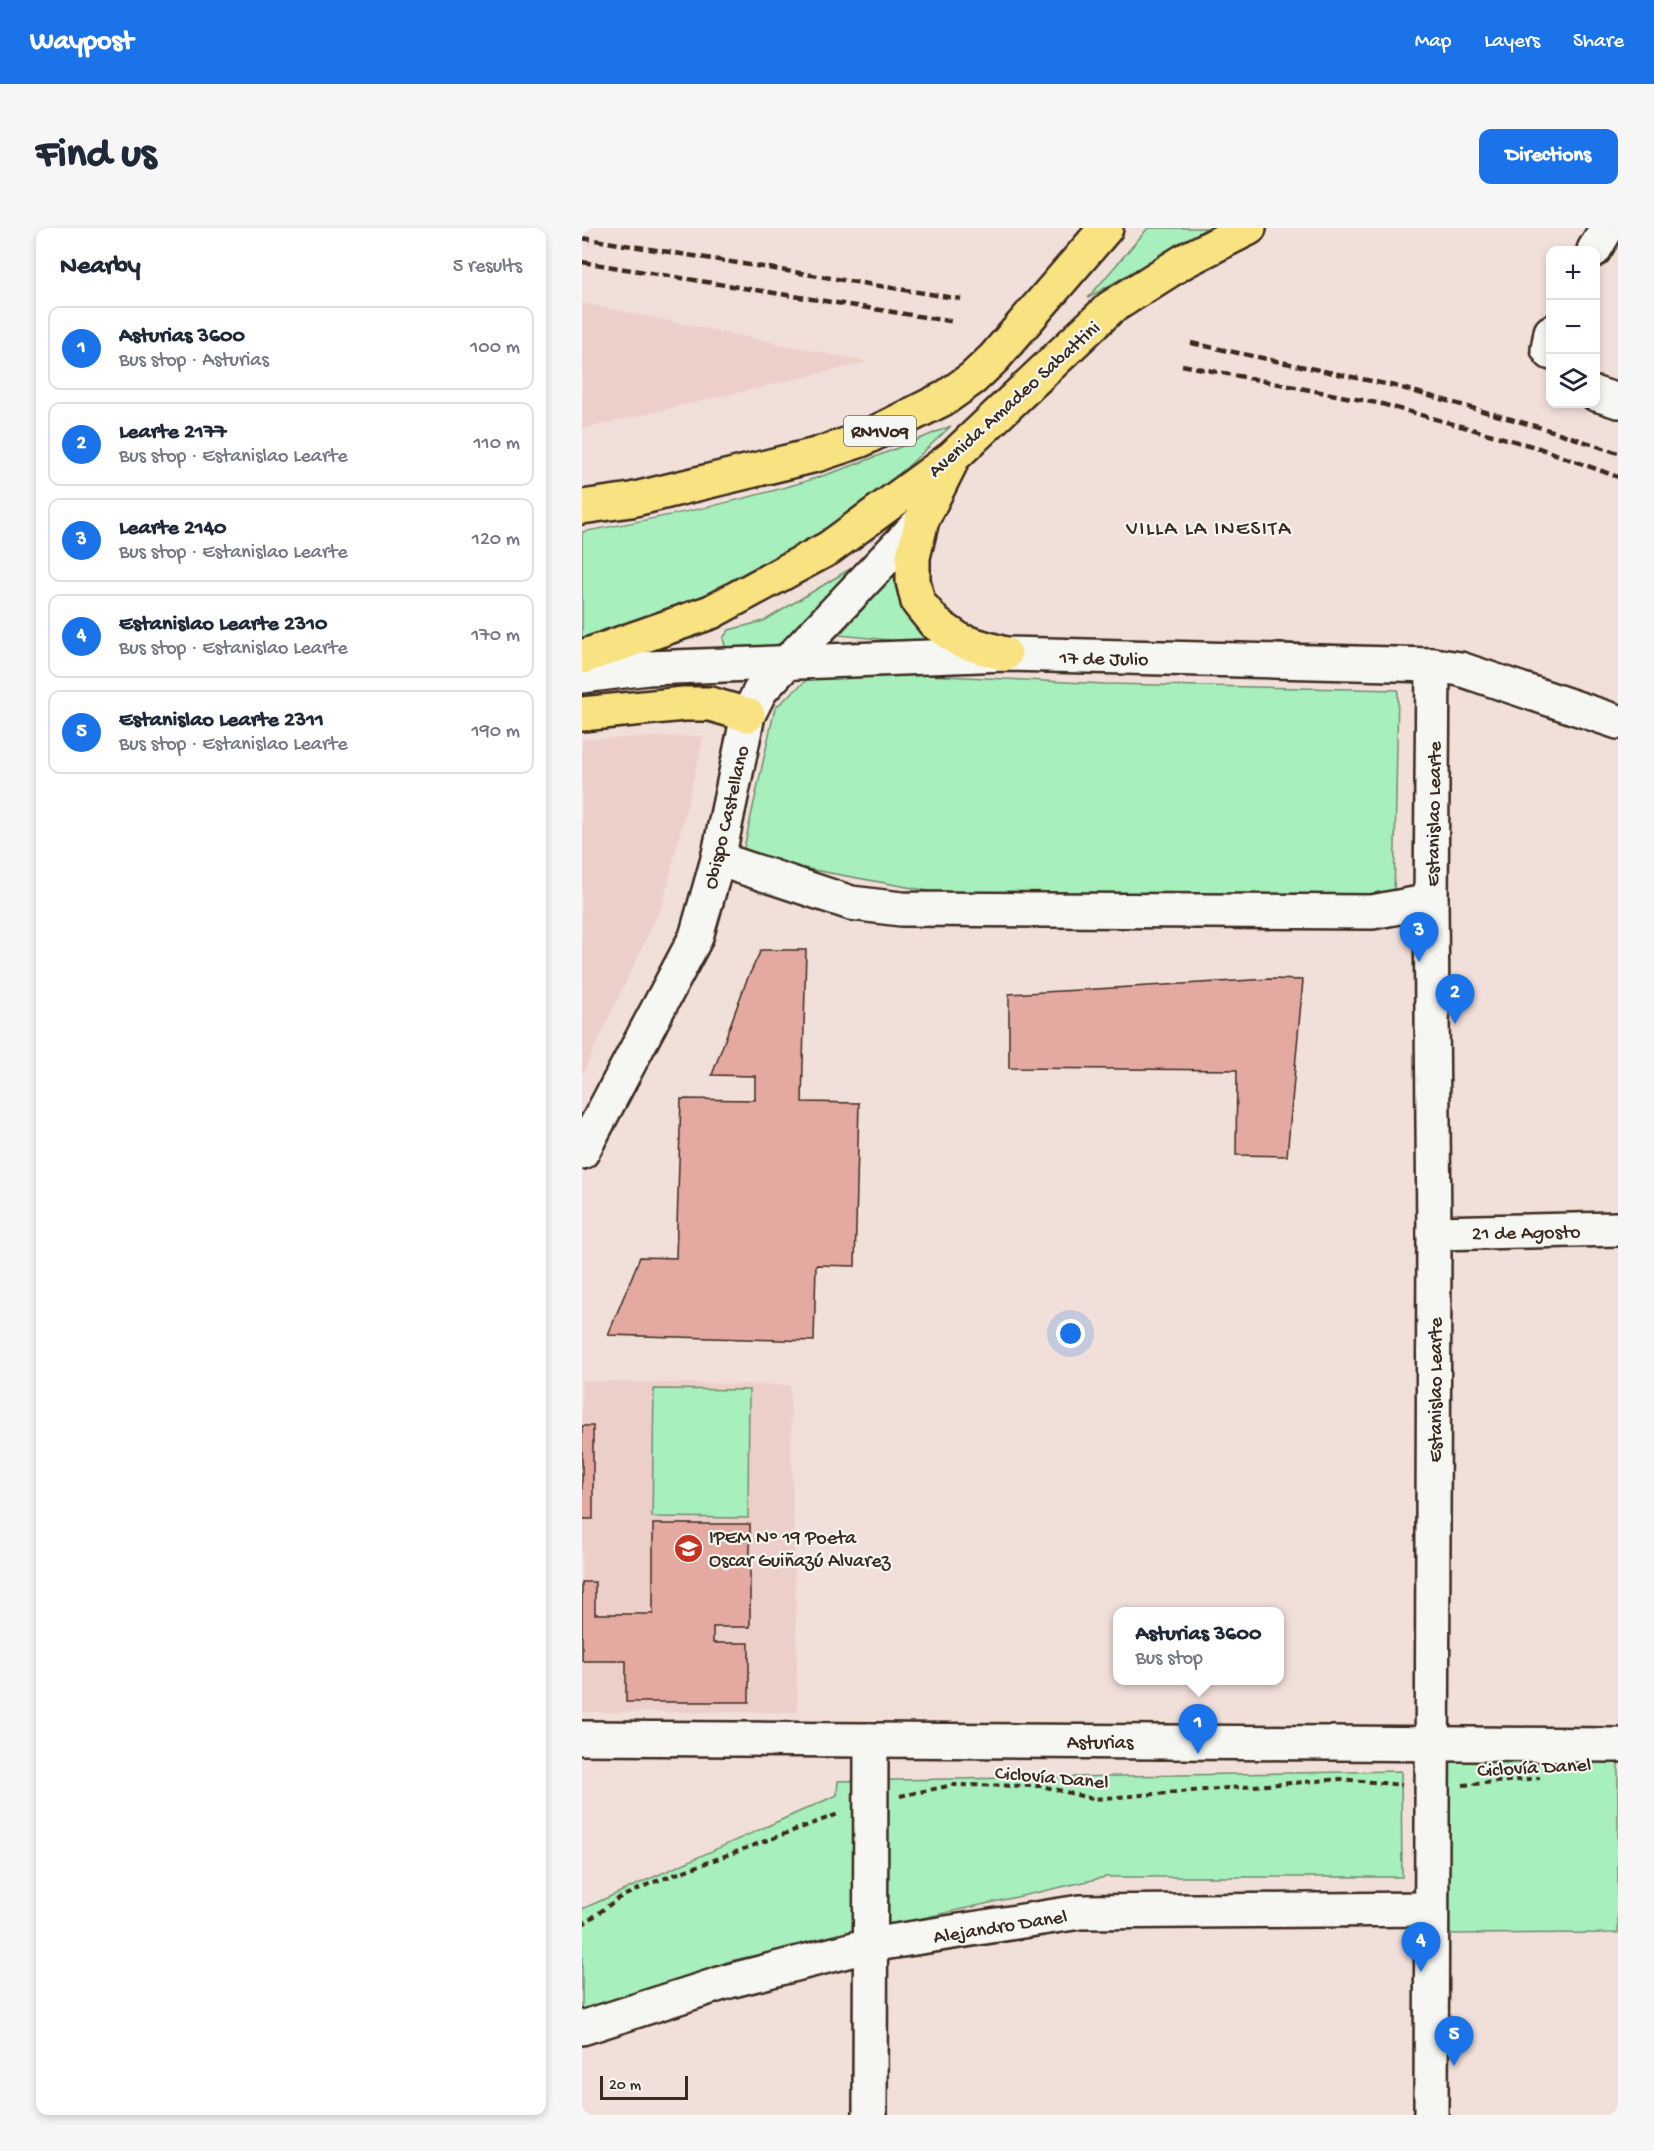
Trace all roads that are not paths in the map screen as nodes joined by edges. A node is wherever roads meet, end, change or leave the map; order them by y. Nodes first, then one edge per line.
1 (1106, 228) edge
2 (1249, 228) edge
3 (1608, 228) edge
4 (1597, 246) edge
5 (1600, 395) edge
6 (1618, 401) edge
7 (953, 458) junction
8 (582, 507) edge
9 (922, 520) junction
10 (1005, 654) junction
11 (582, 657) edge
12 (788, 661) junction
13 (1433, 666) junction
14 (582, 676) edge
15 (582, 714) edge
16 (748, 715) junction
17 (1618, 722) edge
18 (718, 859) junction
19 (1431, 901) junction
20 (585, 1140) edge
21 (1618, 1229) edge
22 (1434, 1233) junction
23 (582, 1738) edge
24 (871, 1740) junction
25 (1433, 1743) junction
26 (1618, 1745) edge
27 (1431, 1909) junction
28 (870, 1945) junction
29 (582, 2028) edge
30 (870, 2115) edge
31 (1431, 2115) edge

1 - 8 main road, RN1V09
2 - 7 main road, Avenida Amadeo Sabattini
3 - 4 street
5 - 6 street
7 - 9 main road
7 - 11 main road, Avenida Amadeo Sabattini
9 - 10 main road
9 - 12 street, Obispo Castellano
10 - 12 street, 17 de Julio
10 - 13 street, 17 de Julio
12 - 14 street, 17 de Julio
12 - 16 street, Obispo Castellano
13 - 17 street, 17 de Julio
13 - 19 street, Estanislao Learte
15 - 16 main road
16 - 18 street, Obispo Castellano
18 - 19 street
18 - 20 street, Obispo Castellano
19 - 22 street, Estanislao Learte
21 - 22 street, 21 de Agosto
22 - 25 street, Estanislao Learte
23 - 24 street, Asturias
24 - 25 street, Asturias
24 - 28 street
25 - 26 street, Asturias
25 - 27 street, Estanislao Learte
27 - 28 street, Alejandro Danel
27 - 31 street, Estanislao Learte
28 - 29 street, Alejandro Danel
28 - 30 street

